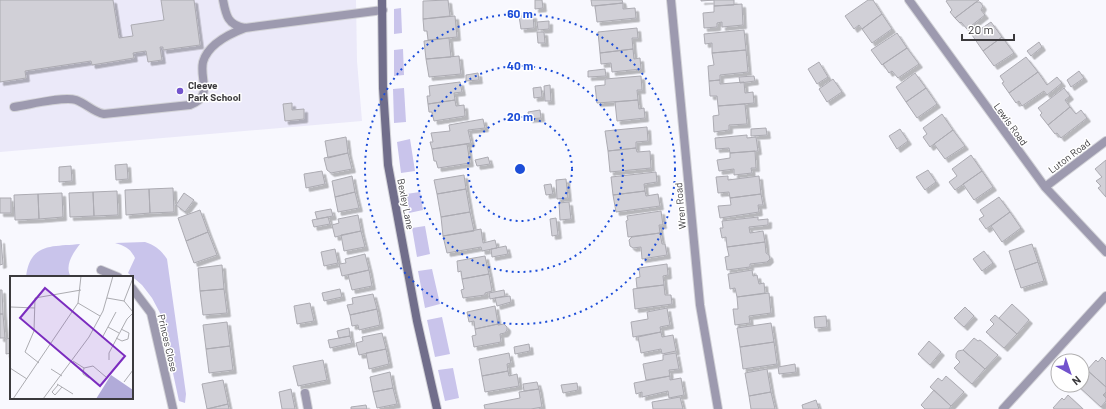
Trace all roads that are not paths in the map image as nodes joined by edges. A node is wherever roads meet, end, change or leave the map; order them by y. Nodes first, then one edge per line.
1 (223, 0) edge
2 (382, 0) edge
3 (671, 0) edge
4 (909, 0) edge
5 (382, 10) junction
6 (245, 28) junction
7 (14, 107) dead end
8 (1106, 141) edge
9 (1045, 187) junction
10 (1106, 252) edge
11 (101, 270) dead end
12 (116, 276) edge
13 (133, 289) edge
14 (1106, 296) edge
15 (305, 393) dead end
16 (172, 409) edge
17 (308, 409) edge
18 (437, 409) edge
19 (718, 409) edge
20 (1002, 409) edge

1 - 6 street
2 - 5 street, Bexley Lane
3 - 19 street, Wren Road
4 - 9 street, Lewis Road
5 - 6 street
5 - 18 street, Bexley Lane
6 - 7 street
8 - 9 street, Luton Road
9 - 10 street, Lewis Road
11 - 12 street
13 - 16 street, Princes Close
14 - 20 street
15 - 17 street

